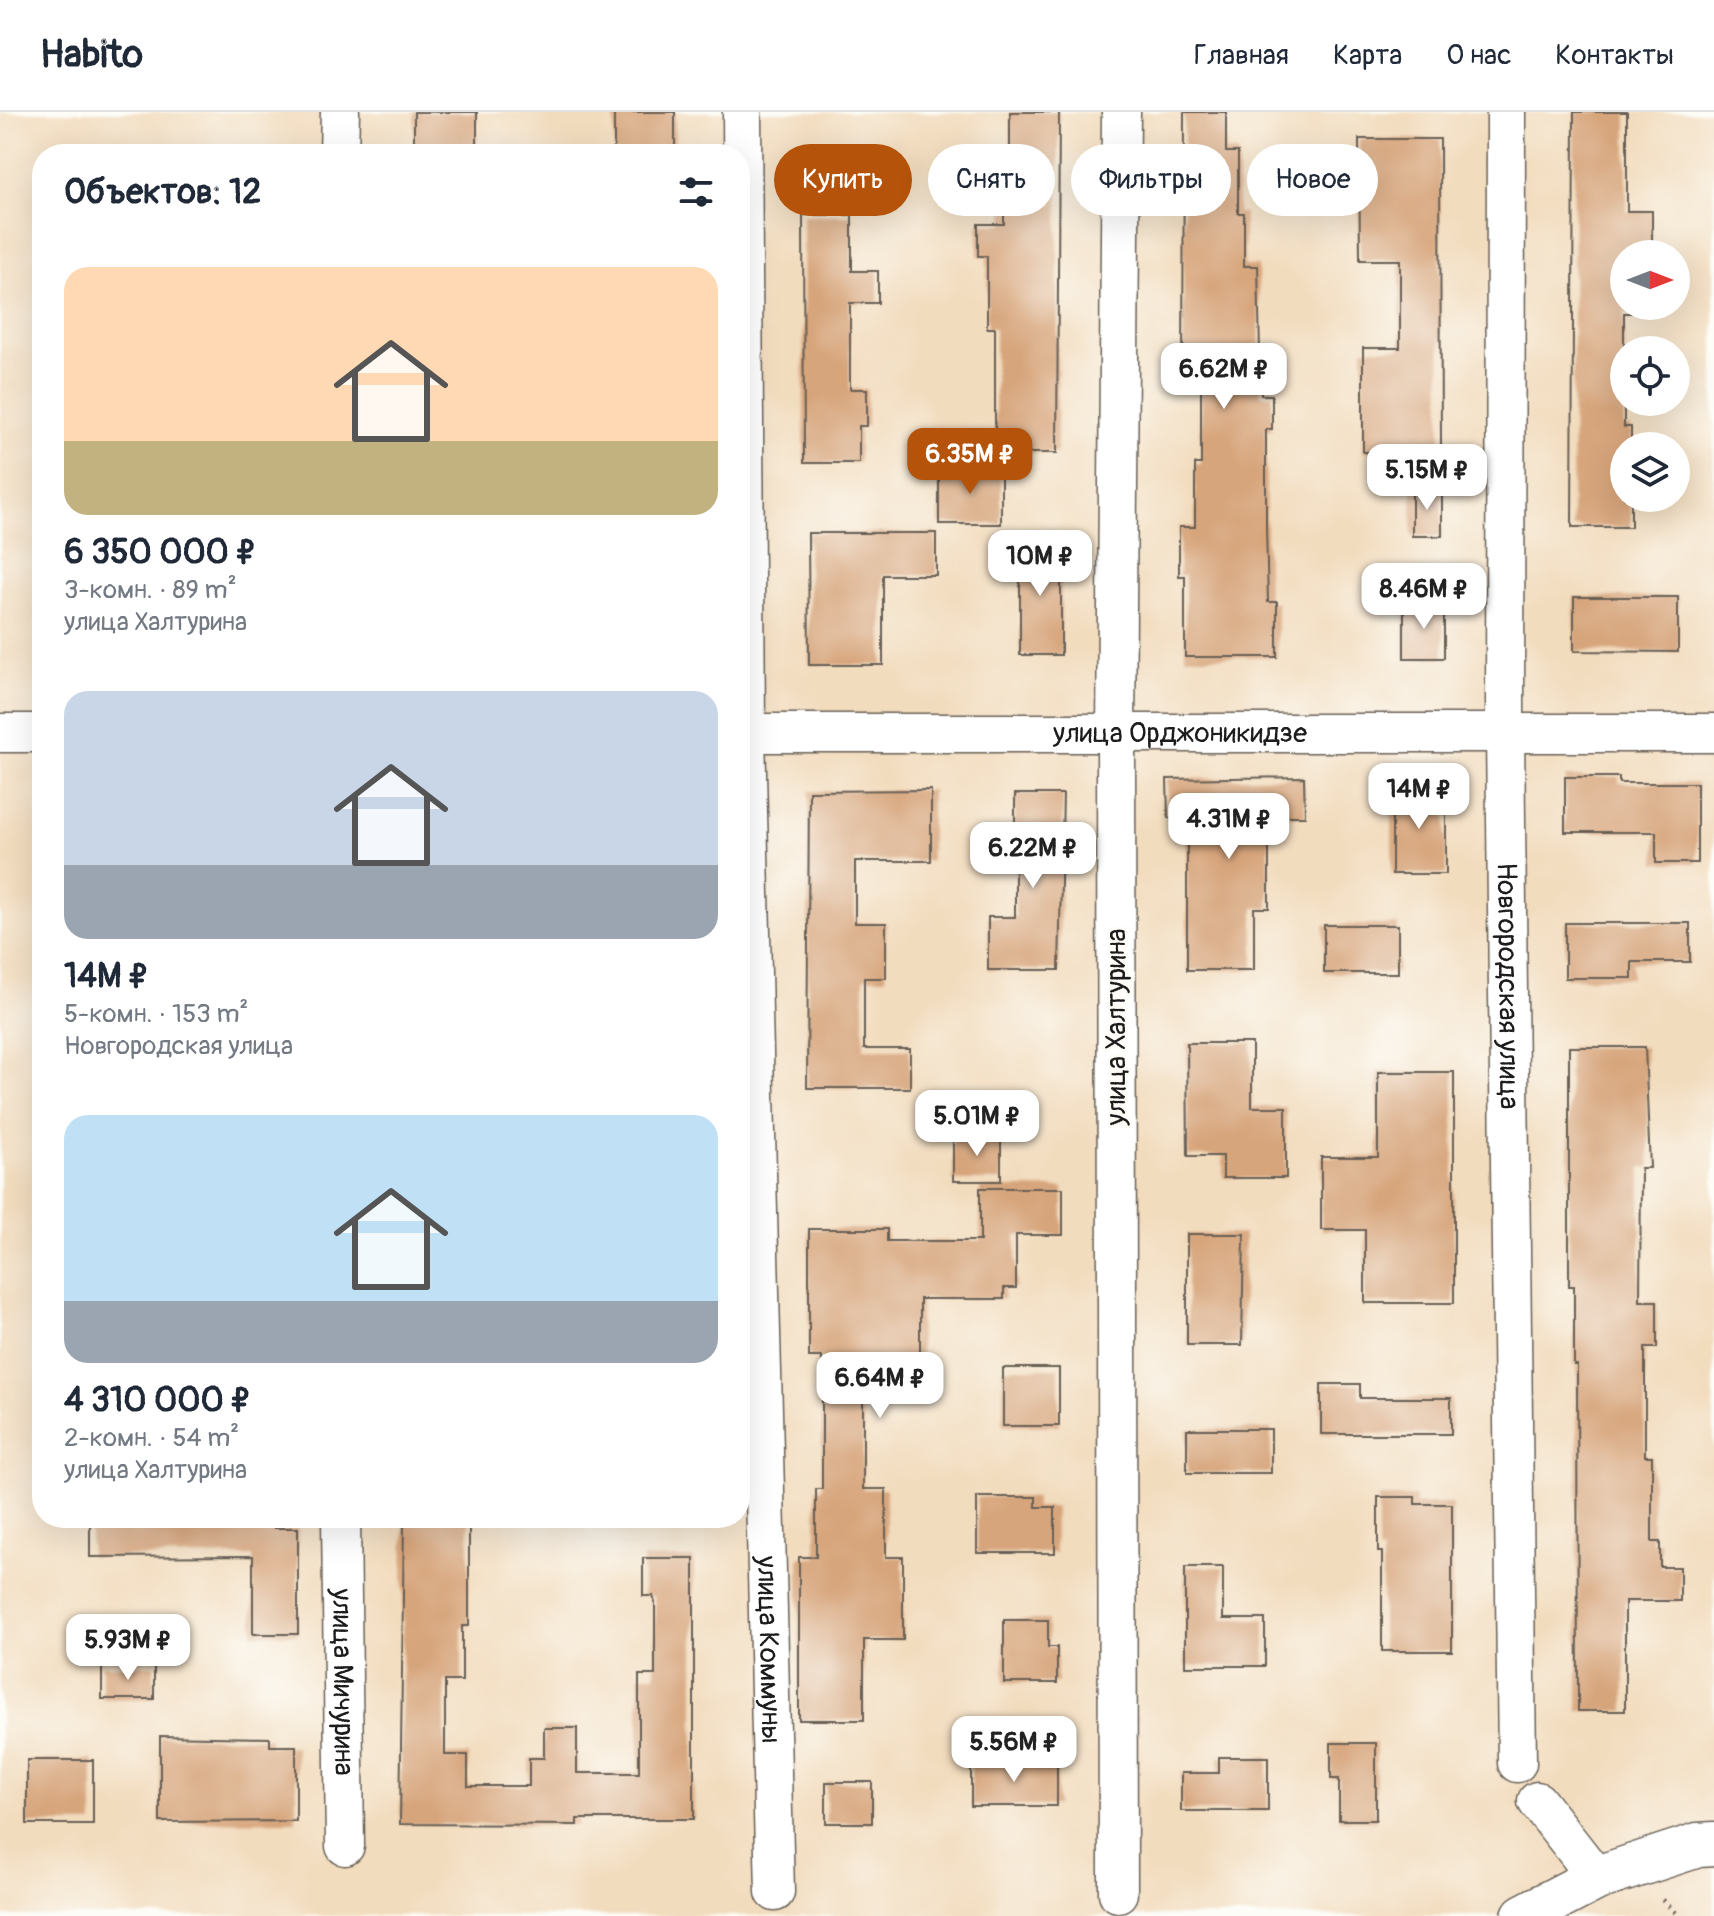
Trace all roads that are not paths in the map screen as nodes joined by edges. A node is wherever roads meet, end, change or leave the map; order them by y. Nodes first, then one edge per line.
1 (340, 112) edge
2 (742, 112) edge
3 (1121, 112) edge
4 (1506, 112) edge
5 (339, 144) edge
6 (742, 144) edge
7 (0, 733) edge
8 (32, 733) edge
9 (750, 733) edge
10 (1116, 733) junction
11 (1714, 733) edge
12 (1505, 734) junction
13 (750, 987) edge
14 (341, 1528) edge
15 (1517, 1763) dead end
16 (1537, 1801) dead end
17 (1714, 1844) edge
18 (345, 1846) dead end
19 (1597, 1878) junction
20 (775, 1892) dead end
21 (1118, 1893) dead end
22 (1524, 1916) edge

1 - 5 street
2 - 6 street, улица Коммуны
3 - 10 street, улица Халтурина
4 - 12 street, Новгородская улица
7 - 8 street
9 - 10 street, улица Орджоникидзе
10 - 12 street, улица Орджоникидзе
10 - 21 street, улица Халтурина
11 - 12 street, улица Орджоникидзе
12 - 15 street, Новгородская улица
13 - 20 street, улица Коммуны
14 - 18 street, улица Мичурина
16 - 19 street
17 - 19 main road
19 - 22 main road

